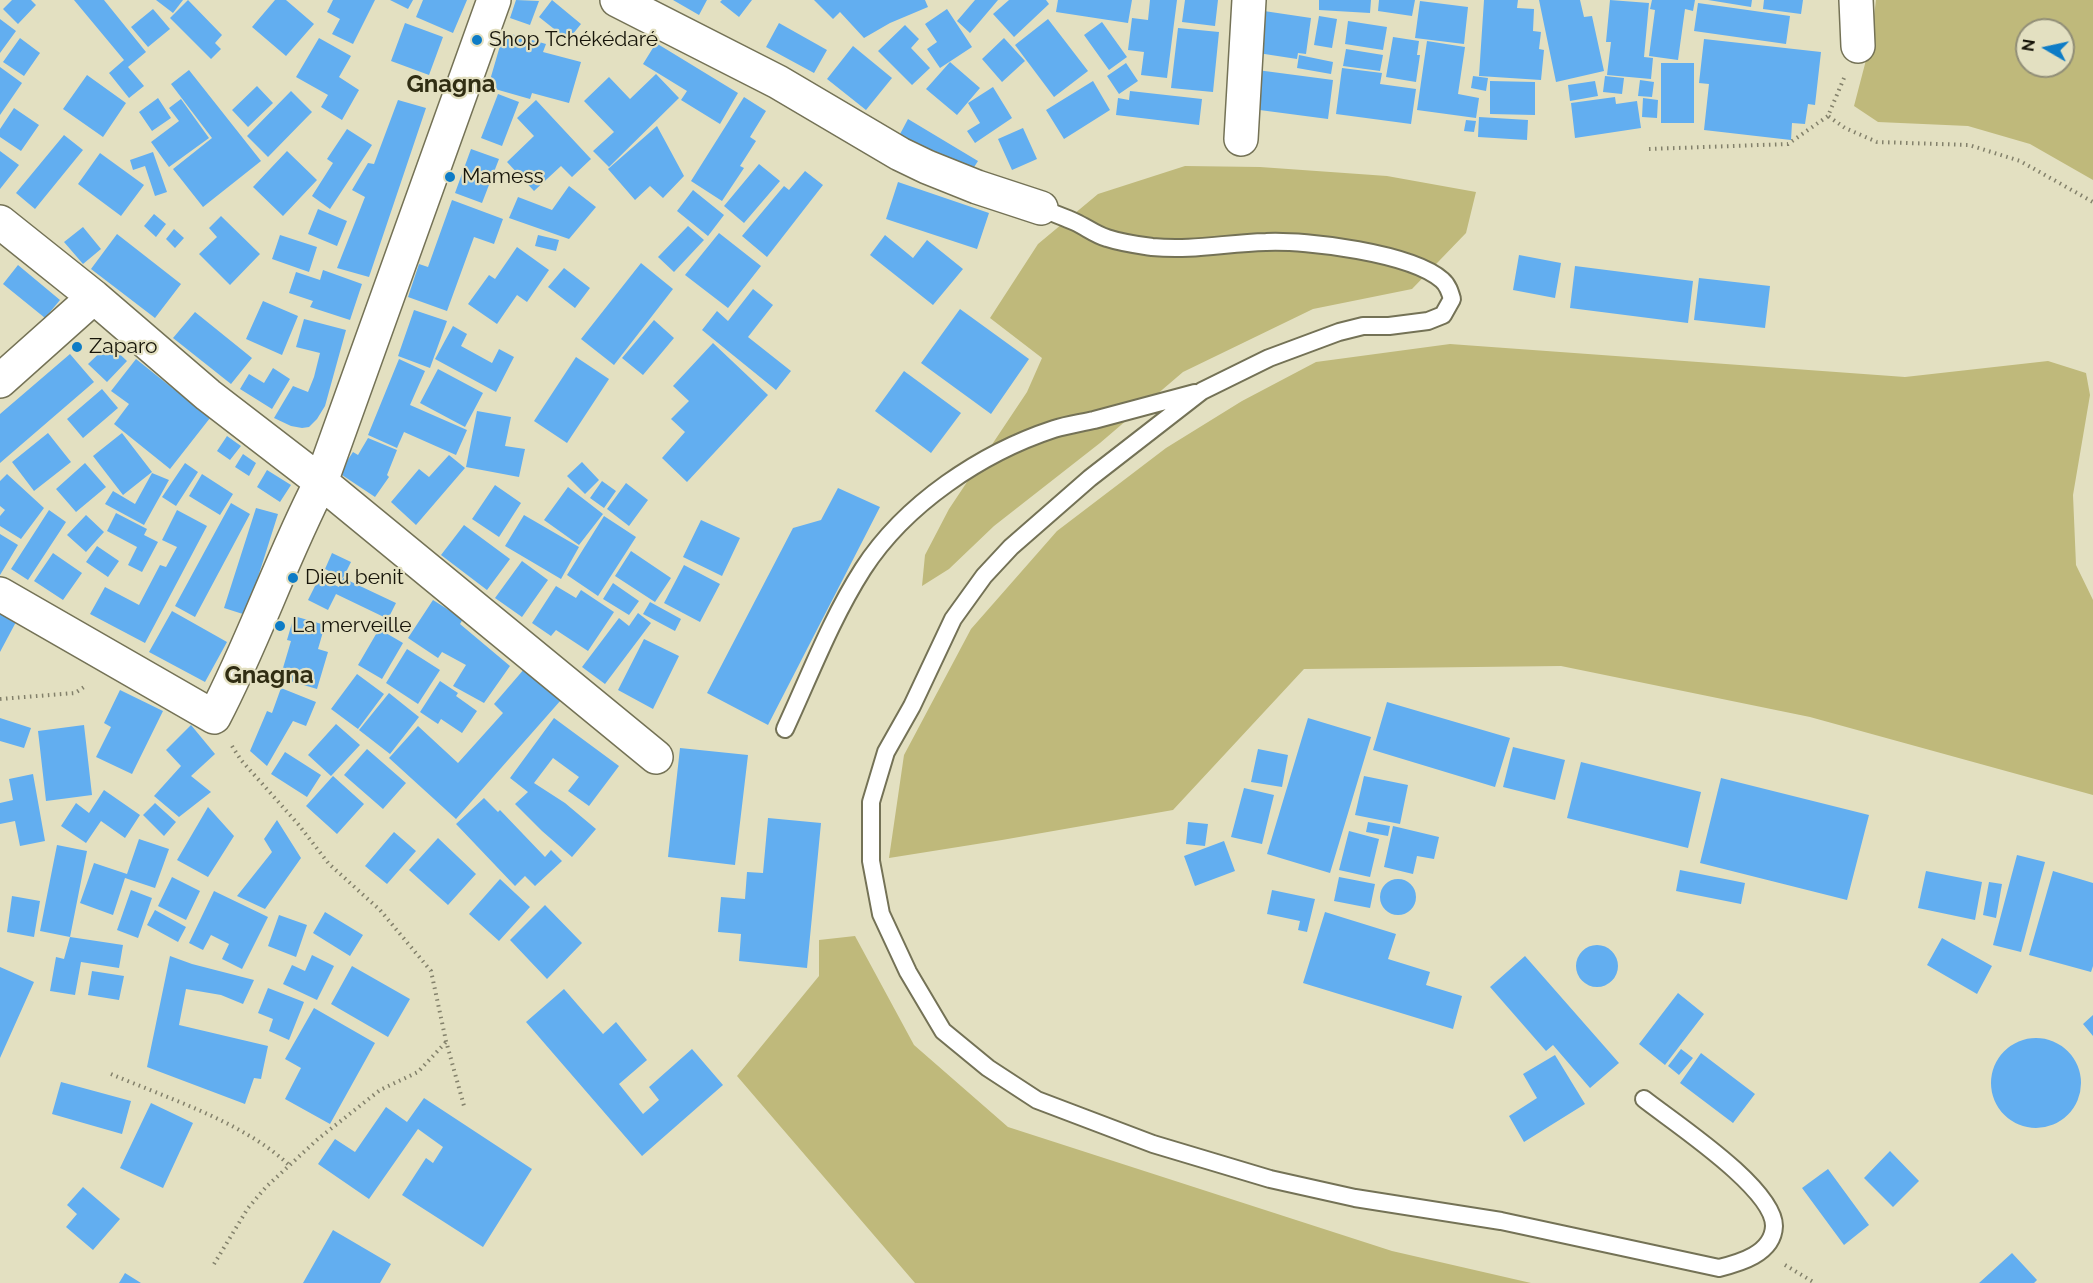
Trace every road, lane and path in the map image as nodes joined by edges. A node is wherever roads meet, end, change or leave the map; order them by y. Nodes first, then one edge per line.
1 (494, 0) edge
2 (617, 0) edge
3 (1249, 0) edge
4 (1856, 0) edge
5 (1858, 46) joint
6 (1828, 116) junction
7 (1241, 139) dead end
8 (1649, 149) dead end
9 (2093, 202) edge
10 (1041, 208) joint
11 (0, 222) edge
12 (94, 297) junction
13 (0, 381) edge
14 (1202, 391) junction
15 (321, 482) junction
16 (0, 594) edge
17 (122, 664) junction
18 (0, 699) edge
19 (214, 717) junction
20 (785, 729) dead end
21 (656, 757) dead end
22 (446, 1041) junction
23 (111, 1074) dead end
24 (1644, 1099) dead end
25 (464, 1106) dead end
26 (291, 1166) junction
27 (214, 1264) dead end

1 - 15 street
2 - 10 street
3 - 7 street
4 - 5 street
5 - 6 path
6 - 8 path
6 - 9 path
10 - 14 lane
11 - 12 street
12 - 13 street
12 - 15 street
14 - 20 lane
14 - 24 lane
15 - 19 street
15 - 21 street
16 - 17 street
17 - 18 path
17 - 19 street
19 - 22 path
22 - 25 path
22 - 26 path
23 - 26 path
26 - 27 path

